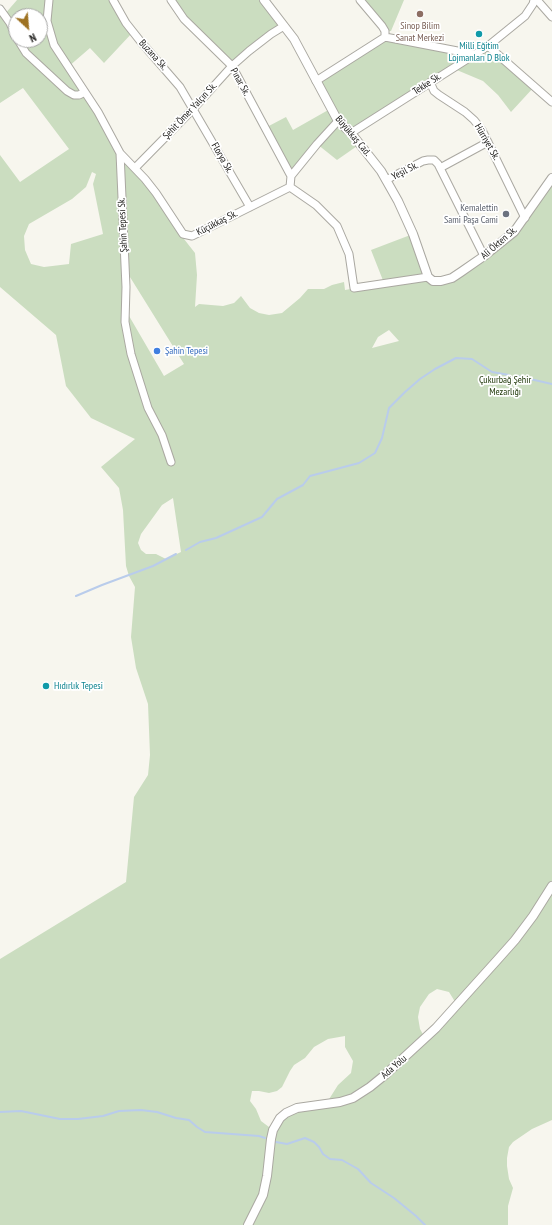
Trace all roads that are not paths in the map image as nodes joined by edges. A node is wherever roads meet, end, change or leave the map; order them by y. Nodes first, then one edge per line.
1 (49, 0) edge
2 (113, 0) edge
3 (170, 0) edge
4 (360, 0) edge
5 (534, 0) edge
6 (537, 0) edge
7 (267, 1) edge
8 (0, 9) edge
9 (552, 16) edge
10 (8, 20) edge
11 (284, 26) junction
12 (385, 37) junction
13 (488, 46) junction
14 (23, 48) edge
15 (473, 54) junction
16 (232, 66) junction
17 (316, 81) junction
18 (430, 82) junction
19 (85, 92) junction
20 (552, 102) edge
21 (194, 108) junction
22 (338, 121) junction
23 (351, 133) junction
24 (488, 142) junction
25 (120, 153) junction
26 (135, 168) junction
27 (440, 168) junction
28 (291, 176) junction
29 (552, 178) edge
30 (386, 180) junction
31 (290, 187) junction
32 (250, 207) junction
33 (525, 218) junction
34 (484, 256) junction
35 (428, 277) junction
36 (171, 462) dead end
37 (552, 886) edge
38 (248, 1225) edge

1 - 19 street, Şahin Tepesi Sk.
2 - 21 street, Buzana Sk.
3 - 16 street, Pınar Sk.
4 - 12 street
5 - 13 street, Tekke Sk.
6 - 9 street
7 - 11 street, Büyükkaş Cad.
8 - 10 street
11 - 16 street, Şehit Ömer Yalçın Sk.
11 - 17 street, Büyükkaş Cad.
12 - 15 street
12 - 17 street
13 - 15 street, Tekke Sk.
13 - 20 street
14 - 19 street
15 - 18 street, Tekke Sk.
16 - 21 street, Şehit Ömer Yalçın Sk.
16 - 28 street, Pınar Sk.
17 - 22 street, Büyükkaş Cad.
18 - 23 street, Tekke Sk.
18 - 24 street, Hürriyet Sk.
19 - 25 street, Şahin Tepesi Sk.
21 - 26 street, Şehit Ömer Yalçın Sk.
21 - 32 street, Florya Sk.
22 - 23 street, Büyükkaş Cad.
22 - 28 street
23 - 30 street, Büyükkaş Cad.
24 - 27 street
24 - 33 street, Hürriyet Sk.
25 - 26 street, Küçükkaş Sk.
25 - 36 street, Şahin Tepesi Sk.
26 - 32 street, Küçükkaş Sk.
27 - 30 street, Yeşil Sk.
27 - 34 street
28 - 31 street
29 - 33 street, Ali Ökten Sk.
30 - 35 street, Büyükkaş Cad.
31 - 32 street, Küçükkaş Sk.
31 - 35 street
33 - 34 street, Ali Ökten Sk.
34 - 35 street, Ali Ökten Sk.
37 - 38 street, Ada Yolu

